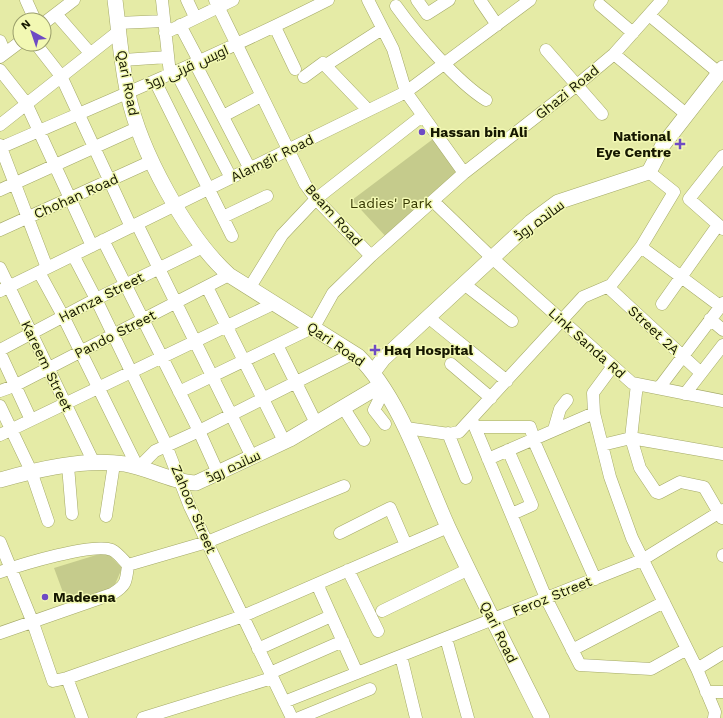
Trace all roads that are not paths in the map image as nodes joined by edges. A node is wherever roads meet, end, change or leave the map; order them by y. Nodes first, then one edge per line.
1 (26, 0) edge
2 (115, 0) edge
3 (162, 0) edge
4 (187, 0) edge
5 (233, 0) edge
6 (328, 0) edge
7 (368, 0) edge
8 (417, 0) edge
9 (449, 0) edge
10 (480, 0) edge
11 (530, 0) edge
12 (662, 0) edge
13 (217, 3) edge
14 (517, 4) edge
15 (65, 5) edge
16 (600, 5) dead end
17 (396, 6) dead end
18 (31, 12) edge
19 (649, 15) junction
20 (52, 16) edge
21 (196, 17) junction
22 (497, 25) junction
23 (180, 26) junction
24 (119, 27) junction
25 (165, 27) junction
26 (275, 27) junction
27 (382, 29) junction
28 (633, 33) junction
29 (0, 41) edge
30 (237, 44) junction
31 (12, 48) edge
32 (546, 50) dead end
33 (42, 52) edge
34 (90, 53) junction
35 (614, 54) junction
36 (3, 55) edge
37 (168, 56) junction
38 (123, 60) junction
39 (197, 62) junction
40 (445, 63) junction
41 (326, 65) junction
42 (295, 69) dead end
43 (0, 70) edge
44 (721, 70) edge
45 (173, 73) junction
46 (61, 76) junction
47 (304, 77) dead end
48 (155, 81) junction
49 (577, 85) junction
50 (406, 92) junction
51 (127, 94) junction
52 (261, 96) junction
53 (486, 100) dead end
54 (26, 103) junction
55 (368, 110) junction
56 (78, 114) junction
57 (602, 114) dead end
58 (686, 114) junction
59 (223, 116) junction
60 (422, 116) junction
61 (0, 125) edge
62 (138, 128) junction
63 (39, 131) junction
64 (0, 147) edge
65 (94, 148) junction
66 (288, 150) junction
67 (723, 156) edge
68 (152, 161) junction
69 (55, 165) junction
70 (250, 169) junction
71 (649, 172) junction
72 (464, 173) junction
73 (231, 178) junction
74 (109, 180) junction
75 (15, 183) junction
76 (209, 189) junction
77 (0, 190) edge
78 (267, 196) dead end
79 (70, 198) junction
80 (316, 199) junction
81 (433, 201) junction
82 (175, 205) junction
83 (223, 217) junction
84 (28, 218) junction
85 (134, 225) junction
86 (721, 227) edge
87 (0, 230) edge
88 (232, 236) dead end
89 (103, 240) junction
90 (92, 246) junction
91 (203, 247) junction
92 (641, 247) junction
93 (73, 255) junction
94 (371, 256) junction
95 (492, 257) junction
96 (0, 268) edge
97 (161, 268) junction
98 (43, 270) junction
99 (230, 275) junction
100 (681, 277) junction
101 (126, 284) junction
102 (464, 284) junction
103 (207, 287) junction
104 (608, 287) junction
105 (250, 288) junction
106 (4, 289) edge
107 (96, 299) junction
108 (176, 303) junction
109 (275, 303) junction
110 (662, 304) dead end
111 (722, 304) edge
112 (63, 316) junction
113 (428, 317) junction
114 (710, 319) junction
115 (142, 320) junction
116 (561, 320) junction
117 (512, 321) dead end
118 (227, 326) junction
119 (314, 327) junction
120 (723, 330) edge
121 (32, 333) junction
122 (113, 335) junction
123 (195, 341) junction
124 (277, 345) junction
125 (723, 345) edge
126 (0, 350) edge
127 (81, 352) junction
128 (0, 353) edge
129 (354, 353) junction
130 (682, 355) junction
131 (161, 357) junction
132 (244, 361) junction
133 (451, 364) dead end
134 (613, 366) junction
135 (48, 368) junction
136 (374, 371) junction
137 (131, 372) junction
138 (701, 373) junction
139 (212, 376) junction
140 (507, 381) junction
141 (296, 382) junction
142 (637, 384) junction
143 (14, 386) junction
144 (378, 386) junction
145 (99, 387) junction
146 (659, 388) junction
147 (0, 391) edge
148 (179, 392) junction
149 (685, 394) junction
150 (263, 398) junction
151 (491, 398) junction
152 (567, 400) dead end
153 (723, 401) edge
154 (65, 403) junction
155 (0, 406) edge
156 (343, 407) junction
157 (594, 413) junction
158 (231, 414) junction
159 (31, 420) junction
160 (316, 423) junction
161 (474, 423) junction
162 (385, 424) dead end
163 (559, 426) junction
164 (406, 428) junction
165 (199, 431) junction
166 (5, 432) edge
167 (448, 434) junction
168 (532, 435) junction
169 (631, 438) junction
170 (364, 440) dead end
171 (284, 441) junction
172 (602, 445) junction
173 (167, 446) junction
174 (508, 450) junction
175 (723, 454) edge
176 (252, 457) junction
177 (488, 458) junction
178 (94, 463) junction
179 (114, 464) junction
180 (68, 466) junction
181 (138, 468) junction
182 (31, 471) junction
183 (218, 473) junction
184 (466, 478) dead end
185 (0, 480) edge
186 (181, 482) junction
187 (344, 486) dead end
188 (72, 514) dead end
189 (512, 514) junction
190 (722, 514) edge
191 (106, 516) dead end
192 (48, 521) dead end
193 (448, 527) junction
194 (340, 532) dead end
195 (0, 542) edge
196 (207, 542) junction
197 (406, 545) junction
198 (642, 560) junction
199 (128, 565) junction
200 (469, 569) junction
201 (5, 570) edge
202 (348, 570) junction
203 (595, 579) junction
204 (317, 584) junction
205 (546, 598) junction
206 (664, 602) junction
207 (382, 611) dead end
208 (243, 616) junction
209 (331, 616) junction
210 (493, 619) junction
211 (33, 622) junction
212 (378, 631) dead end
213 (0, 633) edge
214 (446, 638) junction
215 (343, 641) junction
216 (258, 649) junction
217 (687, 649) junction
218 (572, 650) junction
219 (723, 653) edge
220 (401, 656) junction
221 (697, 669) junction
222 (358, 673) junction
223 (271, 675) junction
224 (67, 678) junction
225 (370, 689) dead end
226 (706, 692) junction
227 (723, 692) edge
228 (284, 702) junction
229 (82, 718) edge
230 (143, 718) edge
231 (292, 718) edge
232 (299, 718) edge
233 (416, 718) edge
234 (468, 718) edge
235 (542, 718) edge
236 (714, 718) edge

1 - 18 street
2 - 24 main road, Qari Road
3 - 25 street
4 - 21 street
5 - 13 street
6 - 26 street, اویس قرنی روڈ
7 - 27 street
8 - 9 street
10 - 22 street
11 - 14 street, Alamgir Road
12 - 19 street, Ghazi Road
13 - 21 street
13 - 30 street, Beam Road
14 - 22 street, Alamgir Road
15 - 20 street
15 - 34 street
16 - 28 street
17 - 40 street
19 - 28 street, Ghazi Road
19 - 44 street
21 - 23 street
22 - 40 street, Alamgir Road
23 - 25 street
23 - 39 street
24 - 25 street
24 - 34 street
24 - 38 main road, Qari Road
25 - 37 street
26 - 30 street, اویس قرنی روڈ
26 - 42 street
27 - 41 street
27 - 50 street
28 - 35 street, Ghazi Road
29 - 36 street
30 - 39 street, اویس قرنی روڈ
30 - 52 street, Beam Road
31 - 36 street
32 - 49 street
33 - 46 street
34 - 46 street
35 - 49 street, Ghazi Road
35 - 58 street
37 - 38 street
37 - 45 street
38 - 51 main road, Qari Road
39 - 45 street, اویس قرنی روڈ
39 - 59 street
40 - 50 street, Alamgir Road
40 - 53 street
41 - 47 street
41 - 55 street
43 - 54 street
44 - 58 main road
45 - 48 street, اویس قرنی روڈ
45 - 73 street
46 - 54 street
46 - 56 street
48 - 51 street, اویس قرنی روڈ
48 - 76 street
49 - 57 street
49 - 72 street, Ghazi Road
50 - 55 street, Alamgir Road
50 - 60 street
51 - 56 street, اویس قرنی روڈ
51 - 62 main road, Qari Road
52 - 59 street
52 - 66 street, Beam Road
54 - 61 street
54 - 63 street
55 - 66 street, Alamgir Road
56 - 63 street, اویس قرنی روڈ
56 - 65 street
58 - 71 main road
59 - 70 street
60 - 72 street
60 - 80 street
62 - 65 street
62 - 68 main road, Qari Road
63 - 64 street, اویس قرنی روڈ
63 - 69 street
64 - 75 street
65 - 69 street
65 - 74 street
66 - 70 street, Alamgir Road
66 - 80 street, Beam Road
67 - 86 street
68 - 74 street, Chohan Road
68 - 82 main road, Qari Road
69 - 75 street
69 - 79 street
70 - 73 street, Alamgir Road
71 - 92 street
71 - 95 main road, ساندہ روڈ
72 - 81 street, Ghazi Road
73 - 76 street, Alamgir Road
74 - 79 street, Chohan Road
74 - 85 street
75 - 77 street
75 - 84 street
76 - 82 street, Alamgir Road
76 - 83 street
78 - 83 street
79 - 84 street, Chohan Road
79 - 90 street
80 - 94 street, Beam Road
80 - 105 street
81 - 94 street, Ghazi Road
81 - 95 street, Link Sanda Rd
82 - 85 street, Alamgir Road
82 - 91 main road, Qari Road
83 - 88 street
84 - 87 street, Chohan Road
84 - 98 street
85 - 89 street, Alamgir Road
85 - 97 street
86 - 100 street
89 - 90 street, Alamgir Road
89 - 101 street
90 - 93 street, Alamgir Road
91 - 97 street, Hamza Street
91 - 99 main road, Qari Road
92 - 100 street
92 - 104 street
93 - 98 street, Alamgir Road
93 - 107 street, Zahoor Street
94 - 119 street, Ghazi Road
95 - 102 main road, ساندہ روڈ
95 - 116 street, Link Sanda Rd
96 - 106 street, Kareem Street
97 - 101 street, Hamza Street
97 - 108 street
98 - 106 street, Alamgir Road
98 - 112 street
99 - 103 street, Pando Street
99 - 105 main road, Qari Road
100 - 110 street
100 - 111 street
101 - 107 street, Hamza Street
101 - 115 street
102 - 113 main road, ساندہ روڈ
102 - 117 street
103 - 108 street, Pando Street
103 - 118 street
104 - 116 street
104 - 130 street, Street 2A
105 - 109 main road, Qari Road
106 - 121 street, Kareem Street
107 - 112 street, Hamza Street
107 - 122 street, Zahoor Street
108 - 115 street, Pando Street
108 - 123 street
109 - 118 street
109 - 119 main road, Qari Road
111 - 114 street
112 - 121 street, Hamza Street
112 - 127 street
113 - 136 main road, ساندہ روڈ
113 - 140 street
114 - 120 street
114 - 130 street
115 - 122 street, Pando Street
115 - 131 street
116 - 134 street, Link Sanda Rd
116 - 140 street
118 - 123 street
118 - 132 street
119 - 124 street
119 - 129 main road, Qari Road
121 - 126 street, Hamza Street
121 - 135 street, Kareem Street
122 - 127 street, Pando Street
122 - 137 street, Zahoor Street
123 - 131 street
123 - 139 street
124 - 132 street
124 - 141 street
125 - 138 street
127 - 135 street, Pando Street
127 - 145 street
128 - 143 street
129 - 136 main road, Qari Road
129 - 141 street
130 - 138 street, Street 2A
130 - 146 street
131 - 137 street
131 - 148 street
132 - 139 street
132 - 150 street
133 - 151 street
134 - 142 street, Link Sanda Rd
134 - 157 street
135 - 143 street, Pando Street
135 - 154 street, Kareem Street
136 - 144 main road, Qari Road
137 - 145 street
137 - 173 street, Zahoor Street
138 - 149 street
139 - 148 street
139 - 158 street
140 - 151 street
141 - 150 street
141 - 160 street
142 - 146 street, Link Sanda Rd
142 - 169 street
143 - 147 street, Pando Street
143 - 159 street
144 - 156 main road, ساندہ روڈ
144 - 162 street
144 - 164 main road, Qari Road
145 - 154 street
145 - 181 street
146 - 149 street, Link Sanda Rd
148 - 165 street
149 - 153 street, Link Sanda Rd
150 - 158 street
150 - 171 street
151 - 161 street
152 - 163 street
154 - 159 street
154 - 178 street, Kareem Street
155 - 166 street
156 - 160 main road, ساندہ روڈ
156 - 170 street
157 - 163 street
157 - 172 street
158 - 165 street
158 - 176 street
159 - 166 street
160 - 171 main road, ساندہ روڈ
161 - 167 street
161 - 168 street
161 - 177 street
163 - 168 street
164 - 167 street
164 - 193 main road, Qari Road
165 - 173 street
165 - 183 street
166 - 182 street
167 - 184 street
168 - 174 street
168 - 203 street
169 - 172 street
169 - 175 street
169 - 190 street
171 - 176 main road, ساندہ روڈ
172 - 198 street
173 - 181 street
173 - 186 street, Zahoor Street
174 - 177 street
174 - 189 street
176 - 183 main road, ساندہ روڈ
177 - 189 street
178 - 179 main road, ساندہ روڈ
178 - 180 main road, ساندہ روڈ
179 - 181 main road, ساندہ روڈ
179 - 191 street
180 - 182 main road, ساندہ روڈ
180 - 188 street
181 - 186 main road, ساندہ روڈ
182 - 185 main road, ساندہ روڈ
182 - 192 street
183 - 186 main road, ساندہ روڈ
186 - 196 street, Zahoor Street
187 - 196 street
189 - 205 street
190 - 198 street, Feroz Street
193 - 197 street
193 - 200 main road, Qari Road
194 - 197 street
195 - 201 street
196 - 199 street
196 - 208 street, Zahoor Street
197 - 202 street
198 - 203 street, Feroz Street
198 - 206 street
199 - 201 street
199 - 211 street
200 - 207 street
200 - 210 main road, Qari Road
201 - 211 street
202 - 204 street
202 - 212 street
203 - 205 street, Feroz Street
204 - 208 street
204 - 209 street
205 - 210 street, Feroz Street
205 - 218 street
206 - 217 street
206 - 218 street
208 - 216 street, Zahoor Street
208 - 224 street
209 - 215 street
209 - 216 street
210 - 214 street, Feroz Street
210 - 235 main road, Qari Road
211 - 213 street
211 - 224 street
214 - 220 street, Feroz Street
214 - 234 street
215 - 222 street
215 - 223 street
216 - 223 street, Zahoor Street
217 - 218 street
217 - 221 street
219 - 221 street
220 - 222 street, Feroz Street
220 - 233 street
221 - 226 street
222 - 228 street, Feroz Street
223 - 228 street, Zahoor Street
223 - 230 street
224 - 229 street
225 - 232 street
226 - 227 street
226 - 236 street
228 - 231 street, Zahoor Street

